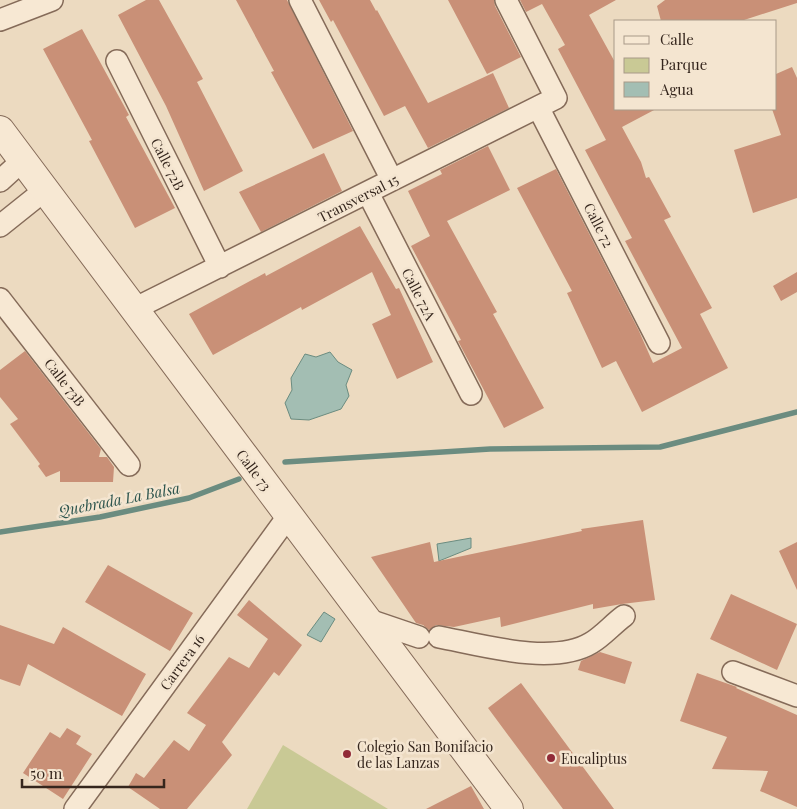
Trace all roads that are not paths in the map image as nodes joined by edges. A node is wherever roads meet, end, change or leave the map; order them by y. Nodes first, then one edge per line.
1 (52, 0) edge
2 (300, 0) edge
3 (506, 0) edge
4 (0, 20) edge
5 (117, 60) dead end
6 (547, 103) junction
7 (0, 130) edge
8 (23, 160) junction
9 (392, 180) junction
10 (0, 181) edge
11 (44, 190) junction
12 (368, 193) junction
13 (0, 226) edge
14 (220, 267) junction
15 (0, 299) edge
16 (134, 309) junction
17 (659, 343) dead end
18 (471, 394) dead end
19 (129, 464) dead end
20 (289, 515) junction
21 (624, 616) dead end
22 (366, 619) junction
23 (733, 672) dead end
24 (796, 692) edge
25 (75, 809) edge
26 (509, 809) edge

1 - 4 street
2 - 9 street
3 - 6 street, Calle 72
5 - 14 street, Calle 72B
6 - 9 street, Transversal 15
6 - 17 street, Calle 72
7 - 8 street, Calle 73
8 - 10 street
8 - 11 street, Calle 73
9 - 12 street, Transversal 15
11 - 13 street
11 - 16 street, Calle 73
12 - 14 street, Transversal 15
12 - 18 street, Calle 72A
14 - 16 street, Transversal 15
15 - 19 street, Calle 73B
16 - 20 street, Calle 73
20 - 22 street, Calle 73
20 - 25 street, Carrera 16
21 - 22 street
22 - 26 street, Calle 73
23 - 24 street

